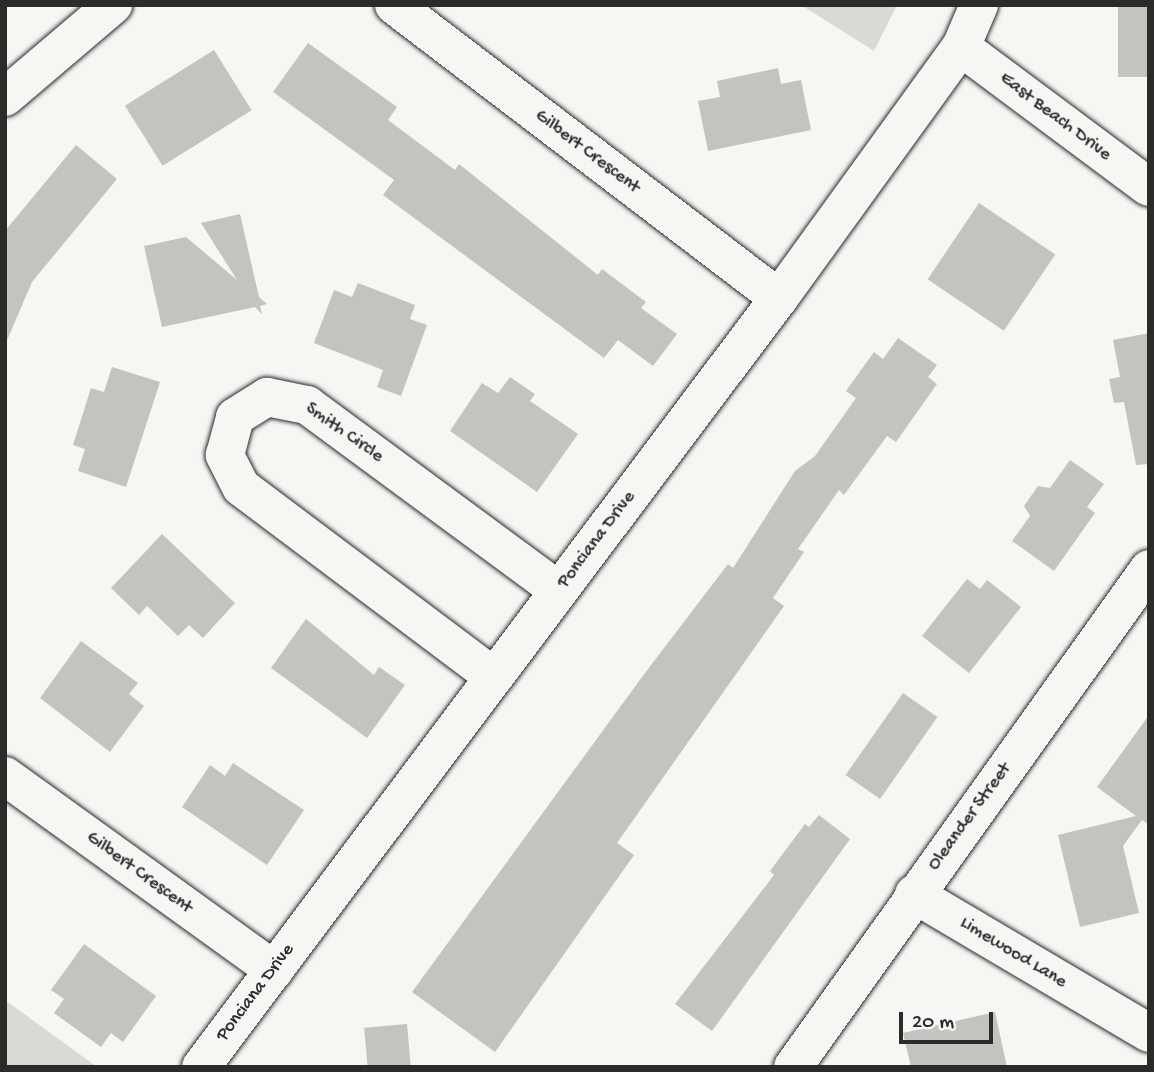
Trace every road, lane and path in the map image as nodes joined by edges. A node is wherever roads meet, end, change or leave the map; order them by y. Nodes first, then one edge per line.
1 (113, 5) edge
2 (394, 5) edge
3 (979, 5) edge
4 (961, 47) junction
5 (5, 97) edge
6 (1149, 187) edge
7 (779, 298) junction
8 (1149, 569) edge
9 (559, 591) junction
10 (494, 677) junction
11 (5, 776) edge
12 (914, 894) junction
13 (274, 970) junction
14 (1149, 1032) edge
15 (201, 1067) edge
16 (793, 1067) edge

1 - 5 street
2 - 7 street, Gilbert Crescent
3 - 4 street, Ponciana Drive
4 - 6 street, East Beach Drive
4 - 7 street, Ponciana Drive
7 - 9 street, Ponciana Drive
8 - 12 street, Oleander Street
9 - 10 street, Ponciana Drive
9 - 10 street, Smith Circle
10 - 13 street, Ponciana Drive
11 - 13 street, Gilbert Crescent
12 - 14 street, Limewood Lane
12 - 16 street, Oleander Street
13 - 15 street, Ponciana Drive

